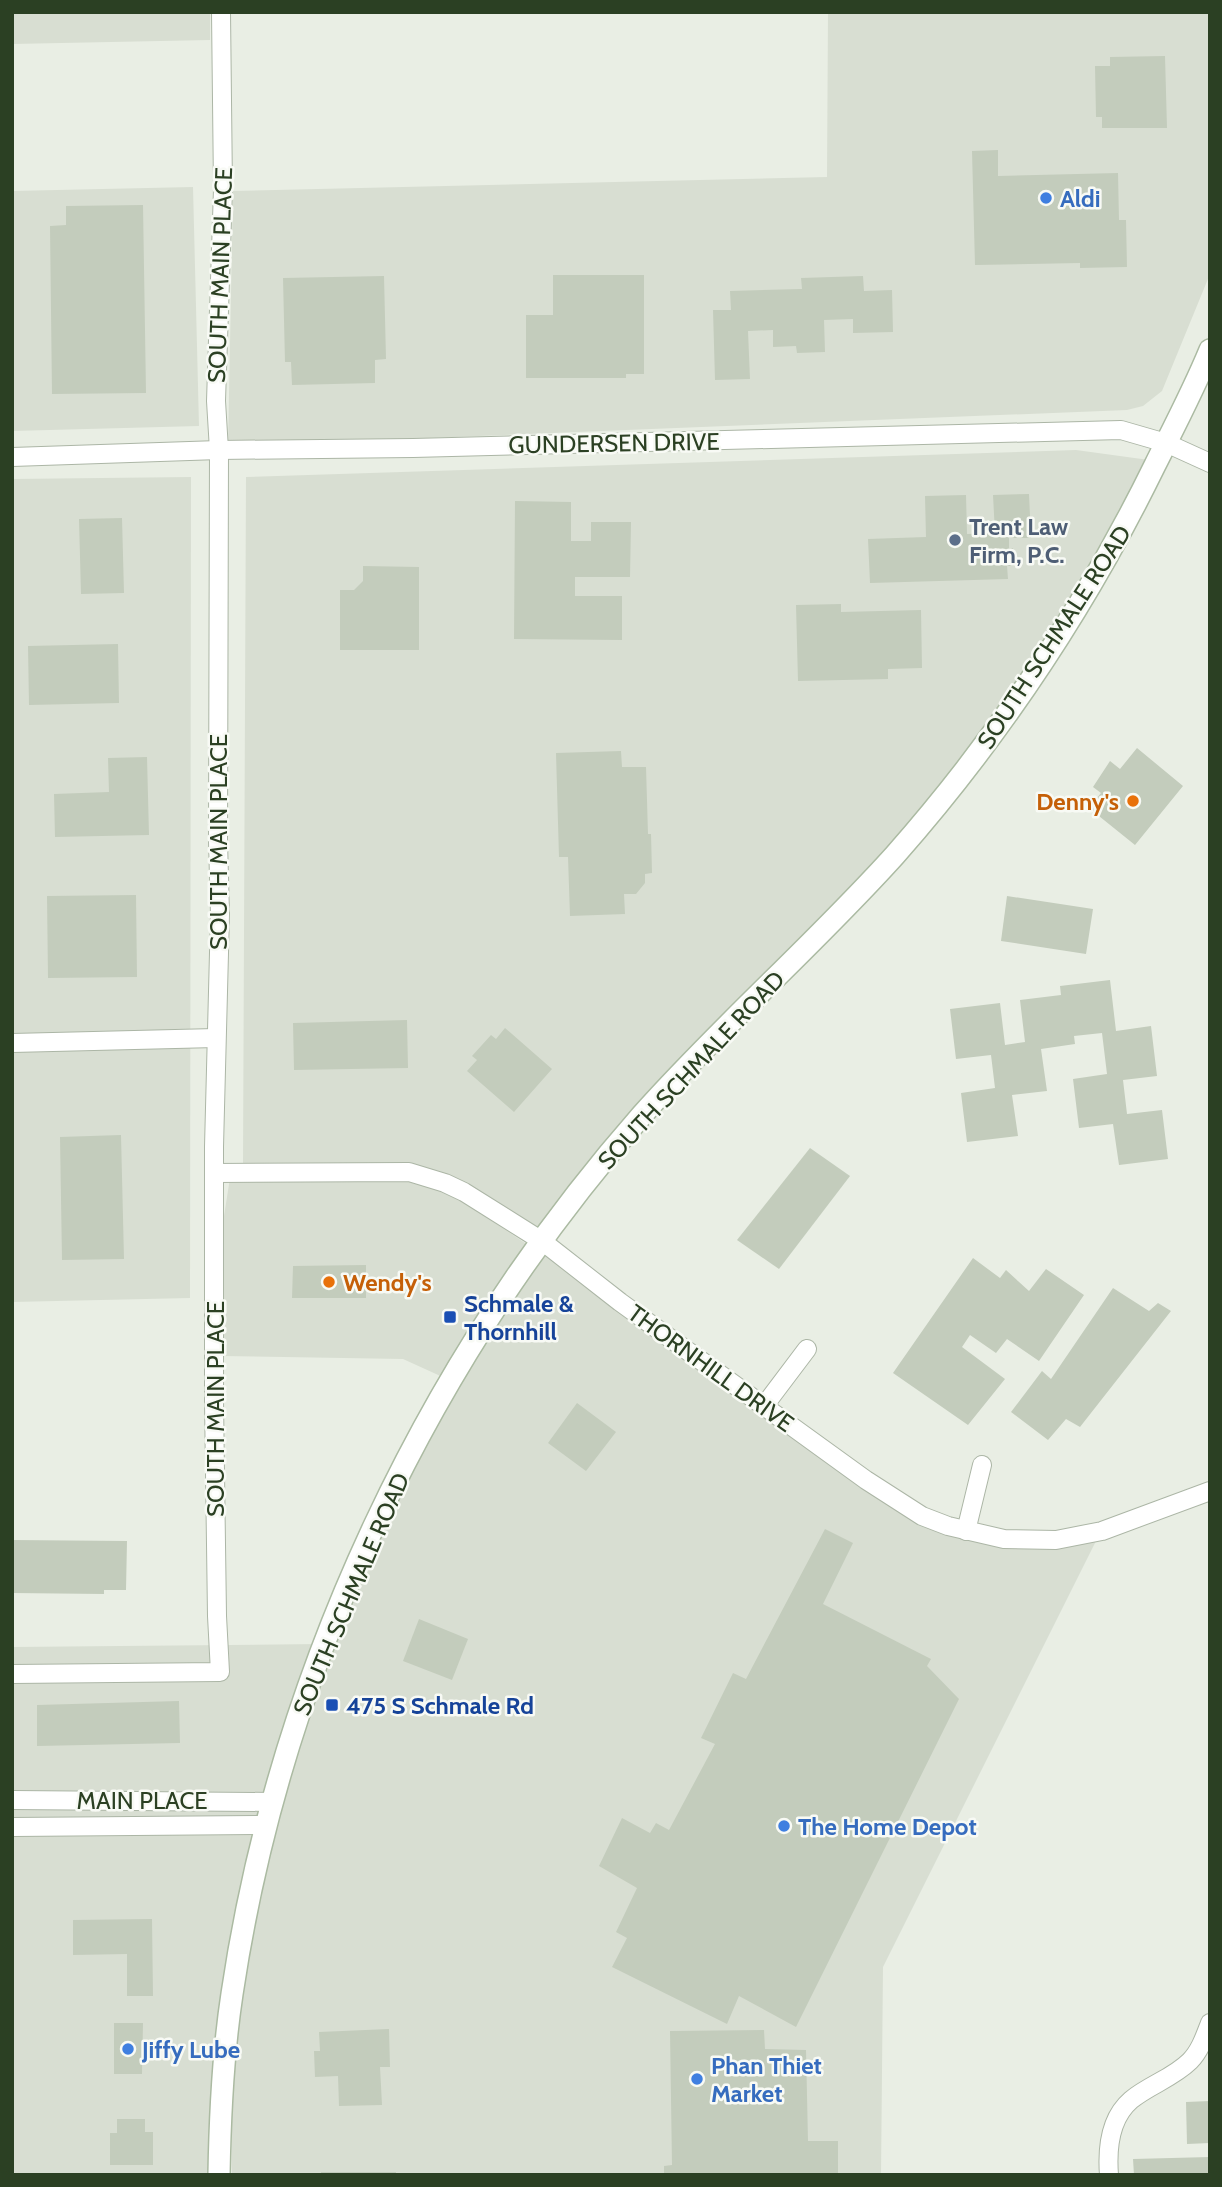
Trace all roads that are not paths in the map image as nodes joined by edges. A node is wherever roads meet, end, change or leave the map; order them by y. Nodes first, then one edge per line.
1 (221, 12) edge
2 (1210, 349) edge
3 (1166, 443) junction
4 (219, 450) junction
5 (12, 457) edge
6 (1210, 463) edge
7 (216, 1038) junction
8 (12, 1043) edge
9 (214, 1173) junction
10 (542, 1241) junction
11 (807, 1349) dead end
12 (764, 1406) junction
13 (982, 1465) dead end
14 (1210, 1491) edge
15 (966, 1531) junction
16 (12, 1674) edge
17 (12, 1800) edge
18 (272, 1801) junction
19 (267, 1825) junction
20 (12, 1827) edge
21 (1210, 2023) edge
22 (219, 2175) edge
23 (1109, 2175) edge

1 - 4 street, SOUTH MAIN PLACE
2 - 3 main road, SOUTH SCHMALE ROAD
3 - 4 street, GUNDERSEN DRIVE
3 - 6 street, GUNDERSEN DRIVE
3 - 10 main road, SOUTH SCHMALE ROAD
4 - 5 street, GUNDERSEN DRIVE
4 - 7 street, SOUTH MAIN PLACE
7 - 8 street
7 - 9 street, SOUTH MAIN PLACE
9 - 10 street, THORNHILL DRIVE
9 - 16 street, SOUTH MAIN PLACE
10 - 12 street, THORNHILL DRIVE
10 - 18 main road, SOUTH SCHMALE ROAD
11 - 12 street
12 - 15 street, THORNHILL DRIVE
13 - 15 street
14 - 15 street, THORNHILL DRIVE
17 - 18 street, MAIN PLACE
18 - 19 main road, SOUTH SCHMALE ROAD
19 - 20 street, MAIN PLACE
19 - 22 main road, SOUTH SCHMALE ROAD
21 - 23 street

